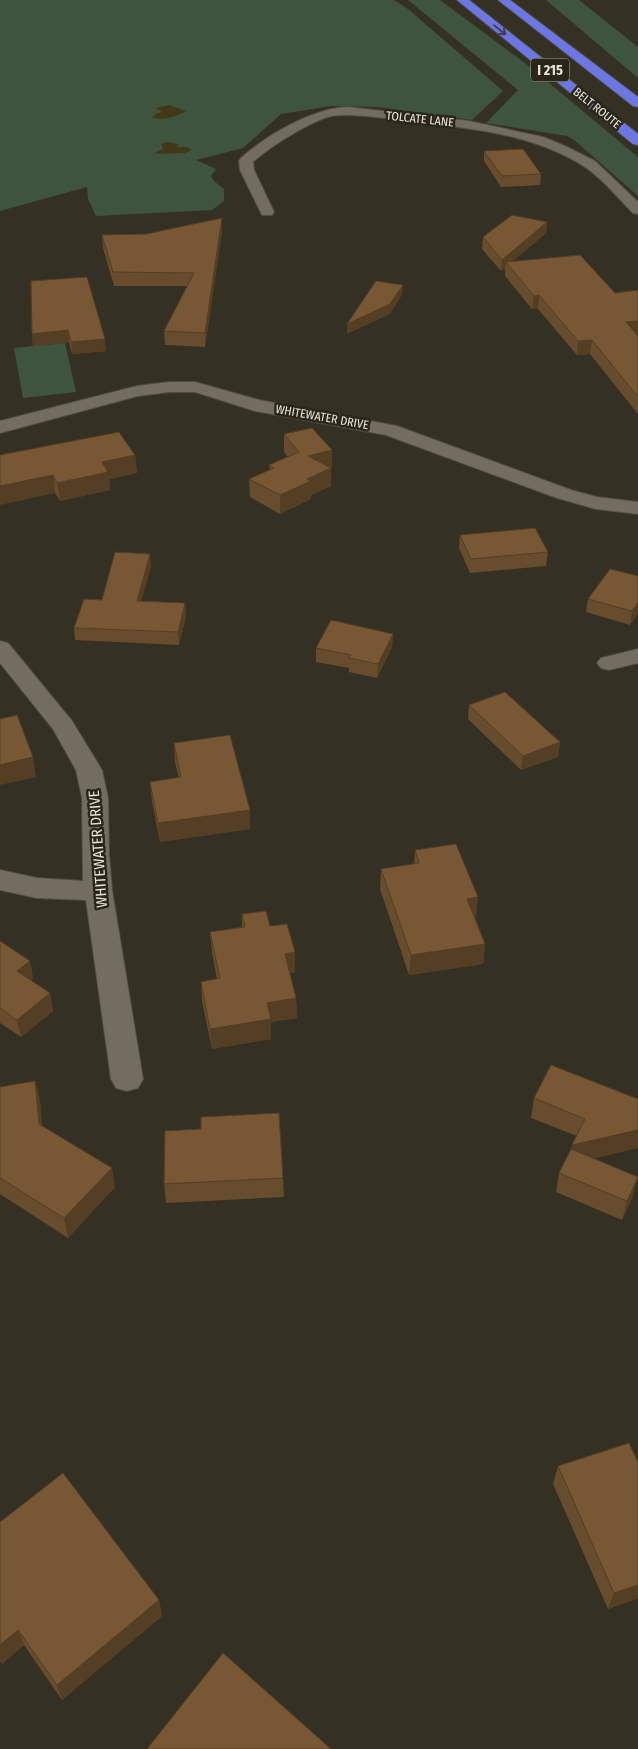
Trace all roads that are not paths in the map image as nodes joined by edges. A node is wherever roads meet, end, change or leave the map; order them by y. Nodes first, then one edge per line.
1 (462, 0) edge
2 (503, 0) edge
3 (548, 20) dead end
4 (616, 86) junction
5 (638, 103) edge
6 (638, 141) edge
7 (638, 210) edge
8 (267, 212) dead end
9 (0, 427) edge
10 (638, 508) edge
11 (0, 648) edge
12 (638, 656) edge
13 (609, 663) dead end
14 (0, 880) edge
15 (98, 890) junction
16 (127, 1079) dead end

1 -> 6 highway, BELT ROUTE / I 215
2 - 4 highway, BELT ROUTE / I 215
3 - 4 highway
4 - 5 highway, BELT ROUTE / I 215
7 - 8 street, TOLCATE LANE
9 - 10 street, WHITEWATER DRIVE
11 - 15 street, WHITEWATER DRIVE
12 - 13 street
14 - 15 street
15 - 16 street, WHITEWATER DRIVE

